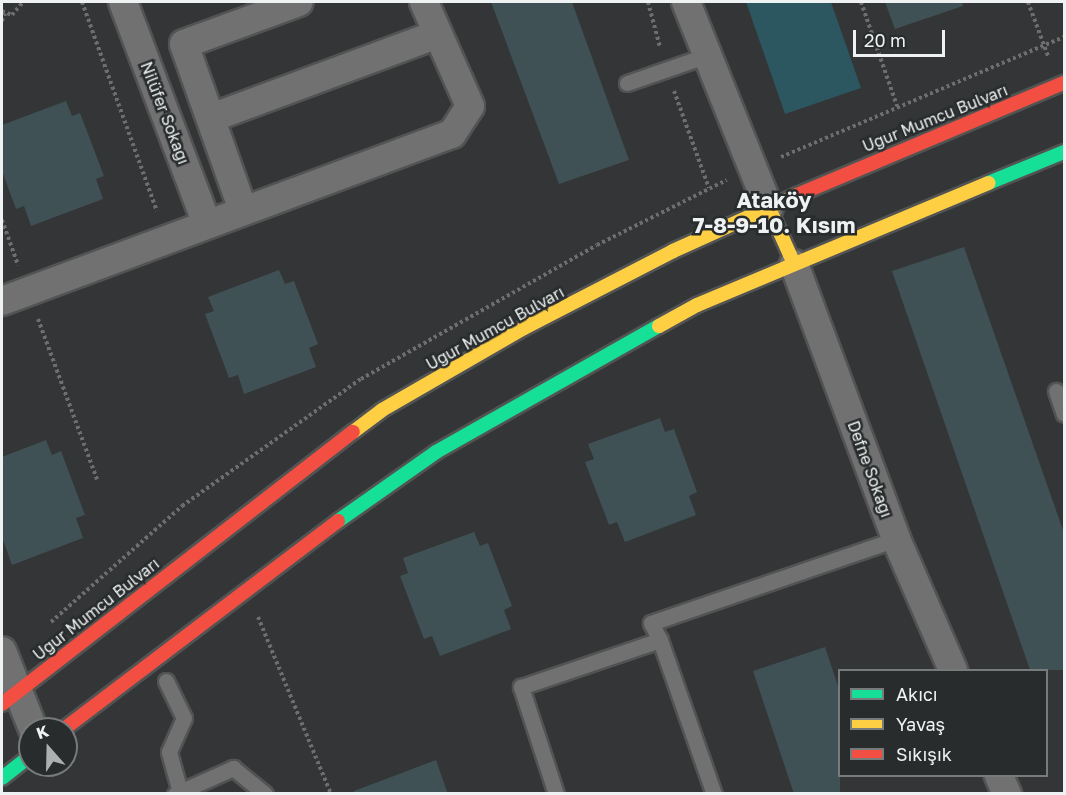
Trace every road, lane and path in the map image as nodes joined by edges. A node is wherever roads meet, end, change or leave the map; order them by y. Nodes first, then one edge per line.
1 (23, 2) edge
2 (82, 2) edge
3 (123, 2) edge
4 (299, 2) edge
5 (424, 2) edge
6 (648, 2) edge
7 (686, 2) edge
8 (861, 2) edge
9 (1028, 2) edge
10 (3, 12) edge
11 (2, 21) edge
12 (438, 34) junction
13 (705, 56) junction
14 (666, 70) junction
15 (627, 83) dead end
16 (1061, 84) edge
17 (897, 106) dead end
18 (211, 118) junction
19 (1065, 152) edge
20 (709, 188) dead end
21 (770, 208) junction
22 (243, 210) junction
23 (147, 218) dead end
24 (2, 220) edge
25 (207, 224) junction
26 (28, 260) dead end
27 (17, 264) junction
28 (794, 264) junction
29 (28, 291) junction
30 (2, 301) edge
31 (1056, 391) dead end
32 (1065, 414) edge
33 (97, 478) dead end
34 (896, 539) junction
35 (246, 587) junction
36 (660, 639) junction
37 (2, 651) edge
38 (953, 669) edge
39 (166, 681) dead end
40 (10, 698) edge
41 (24, 717) edge
42 (78, 718) edge
43 (18, 765) edge
44 (999, 777) edge
45 (2, 778) edge
46 (177, 793) edge
47 (265, 794) edge
48 (332, 794) edge
49 (556, 794) edge
50 (714, 794) edge
51 (1006, 794) edge

1 - 10 path
2 - 23 path
3 - 25 street, Nilüfer Sokağı
4 - 18 street
5 - 12 street
6 - 14 path
7 - 13 street
8 - 17 path
9 - 16 path
10 - 11 path
12 - 18 street
12 - 22 street
13 - 14 lane
13 - 21 street
14 - 15 lane
14 - 20 path
16 - 21 main road, Uğur Mumcu Bulvarı
18 - 22 street
19 - 28 main road
21 - 28 main road
21 - 40 main road, Uğur Mumcu Bulvarı
22 - 25 street
24 - 27 path
25 - 29 street
26 - 27 path
27 - 29 path
28 - 34 street, Defne Sokağı
28 - 35 main road
29 - 30 street
29 - 33 path
31 - 32 lane
34 - 36 lane
34 - 38 street, Defne Sokağı
35 - 42 main road
35 - 48 path
36 - 49 lane
36 - 50 lane
37 - 40 street
39 - 46 lane
40 - 41 street
43 - 45 main road
44 - 51 street
46 - 47 lane

